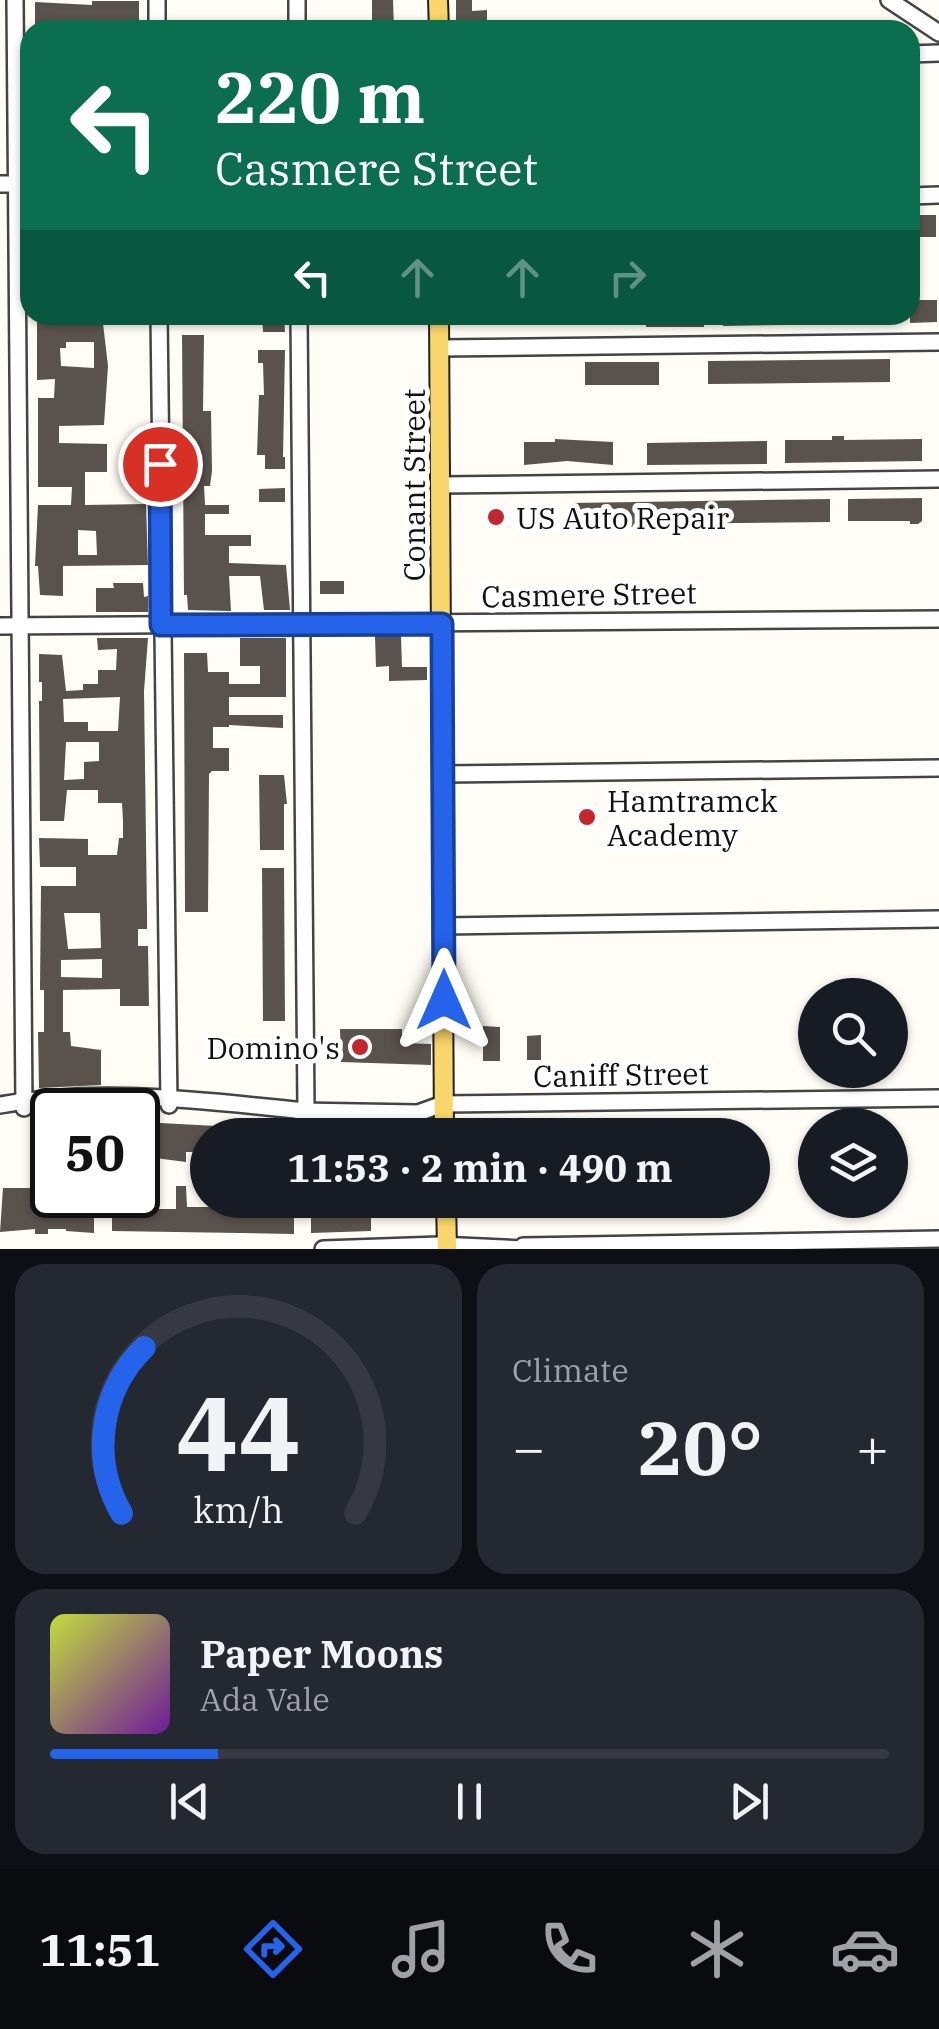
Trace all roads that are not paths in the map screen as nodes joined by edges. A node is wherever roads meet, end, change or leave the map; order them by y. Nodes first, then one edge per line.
1 (15, 0) edge
2 (888, 0) edge
3 (919, 20) edge
4 (16, 184) edge
5 (159, 325) edge
6 (299, 325) edge
7 (440, 325) edge
8 (939, 342) edge
9 (440, 348) junction
10 (939, 479) edge
11 (441, 485) junction
12 (939, 619) edge
13 (301, 624) junction
14 (442, 624) junction
15 (161, 625) junction
16 (0, 626) edge
17 (20, 626) junction
18 (939, 768) edge
19 (443, 774) junction
20 (939, 919) edge
21 (444, 926) junction
22 (939, 1098) edge
23 (24, 1104) junction
24 (443, 1104) junction
25 (169, 1105) junction
26 (0, 1106) edge
27 (306, 1111) junction
28 (443, 1118) edge
29 (446, 1218) edge
30 (939, 1239) edge
31 (447, 1248) edge
32 (323, 1249) edge

1 - 4 street
2 - 3 street
4 - 17 street
5 - 15 street
6 - 13 street
7 - 9 main road, Conant Street
8 - 9 street
9 - 11 main road, Conant Street
10 - 11 street
11 - 14 main road, Conant Street
12 - 14 street, Casmere Street
13 - 14 street, Casmere Street
13 - 15 street, Casmere Street
13 - 27 street
14 - 19 main road, Conant Street
15 - 17 street, Casmere Street
15 - 25 street
16 - 17 street, Casmere Street
17 - 23 street
18 - 19 street
19 - 21 main road, Conant Street
20 - 21 street
21 - 24 main road, Conant Street
22 - 24 street, Caniff Street
23 - 25 street, Caniff Street
23 - 26 street, Caniff Street
23 - 27 street, Caniff Street
24 - 27 street, Caniff Street
24 - 28 main road, Conant Street
25 - 27 street, Caniff Street
29 - 31 main road
30 - 31 street
31 - 32 street

